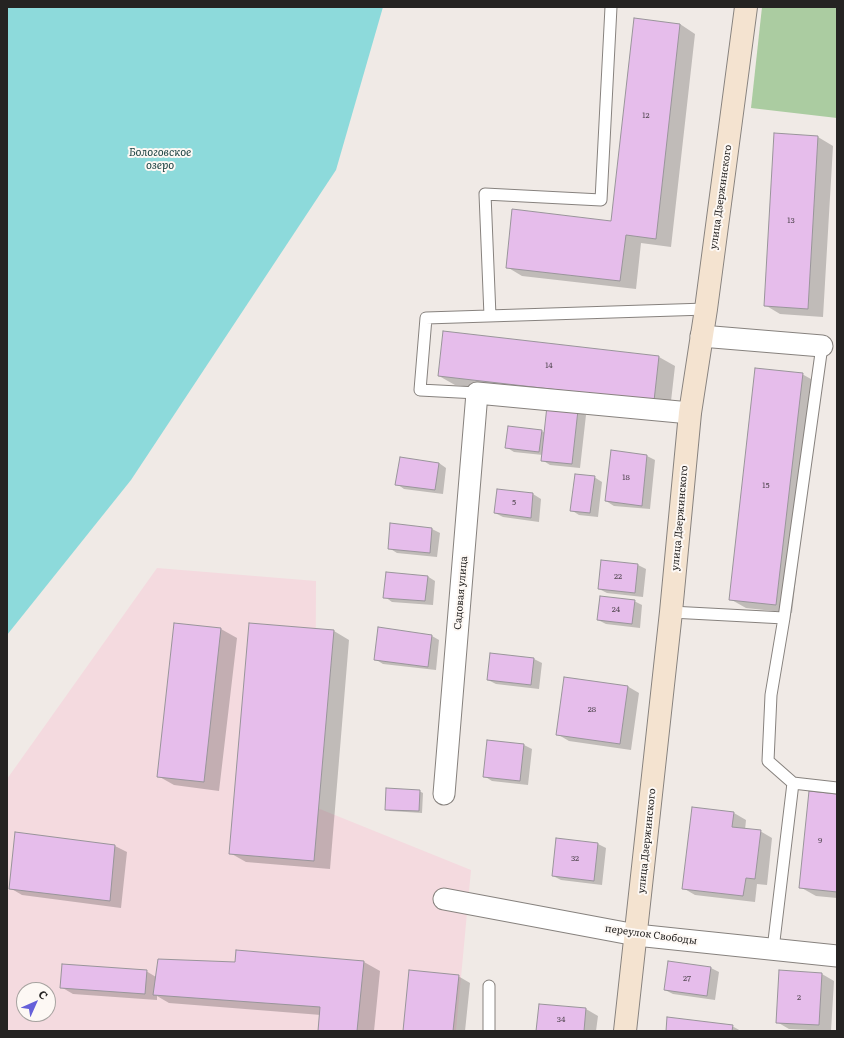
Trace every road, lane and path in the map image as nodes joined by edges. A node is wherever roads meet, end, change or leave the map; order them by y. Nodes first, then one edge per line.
1 (611, 7) edge
2 (746, 7) edge
3 (706, 309) junction
4 (490, 316) junction
5 (701, 336) junction
6 (822, 346) joint
7 (477, 393) junction
8 (690, 413) junction
9 (672, 612) junction
10 (784, 618) junction
11 (793, 783) junction
12 (837, 788) edge
13 (444, 794) dead end
14 (444, 899) dead end
15 (636, 935) junction
16 (773, 949) junction
17 (837, 956) edge
18 (489, 986) dead end
19 (489, 1031) edge
20 (625, 1031) edge

1 - 4 lane
2 - 3 main road, улица Дзержинского
3 - 4 lane
3 - 5 main road, улица Дзержинского
4 - 7 lane
5 - 6 street
5 - 8 main road, улица Дзержинского
6 - 10 lane
7 - 8 street
7 - 13 street, Садовая улица
8 - 9 main road, улица Дзержинского
9 - 10 lane
9 - 15 main road, улица Дзержинского
10 - 11 lane
11 - 12 lane
11 - 16 lane
14 - 15 street, переулок Свободы
15 - 16 street, переулок Свободы
15 - 20 main road, улица Дзержинского
16 - 17 street, переулок Свободы
18 - 19 lane

